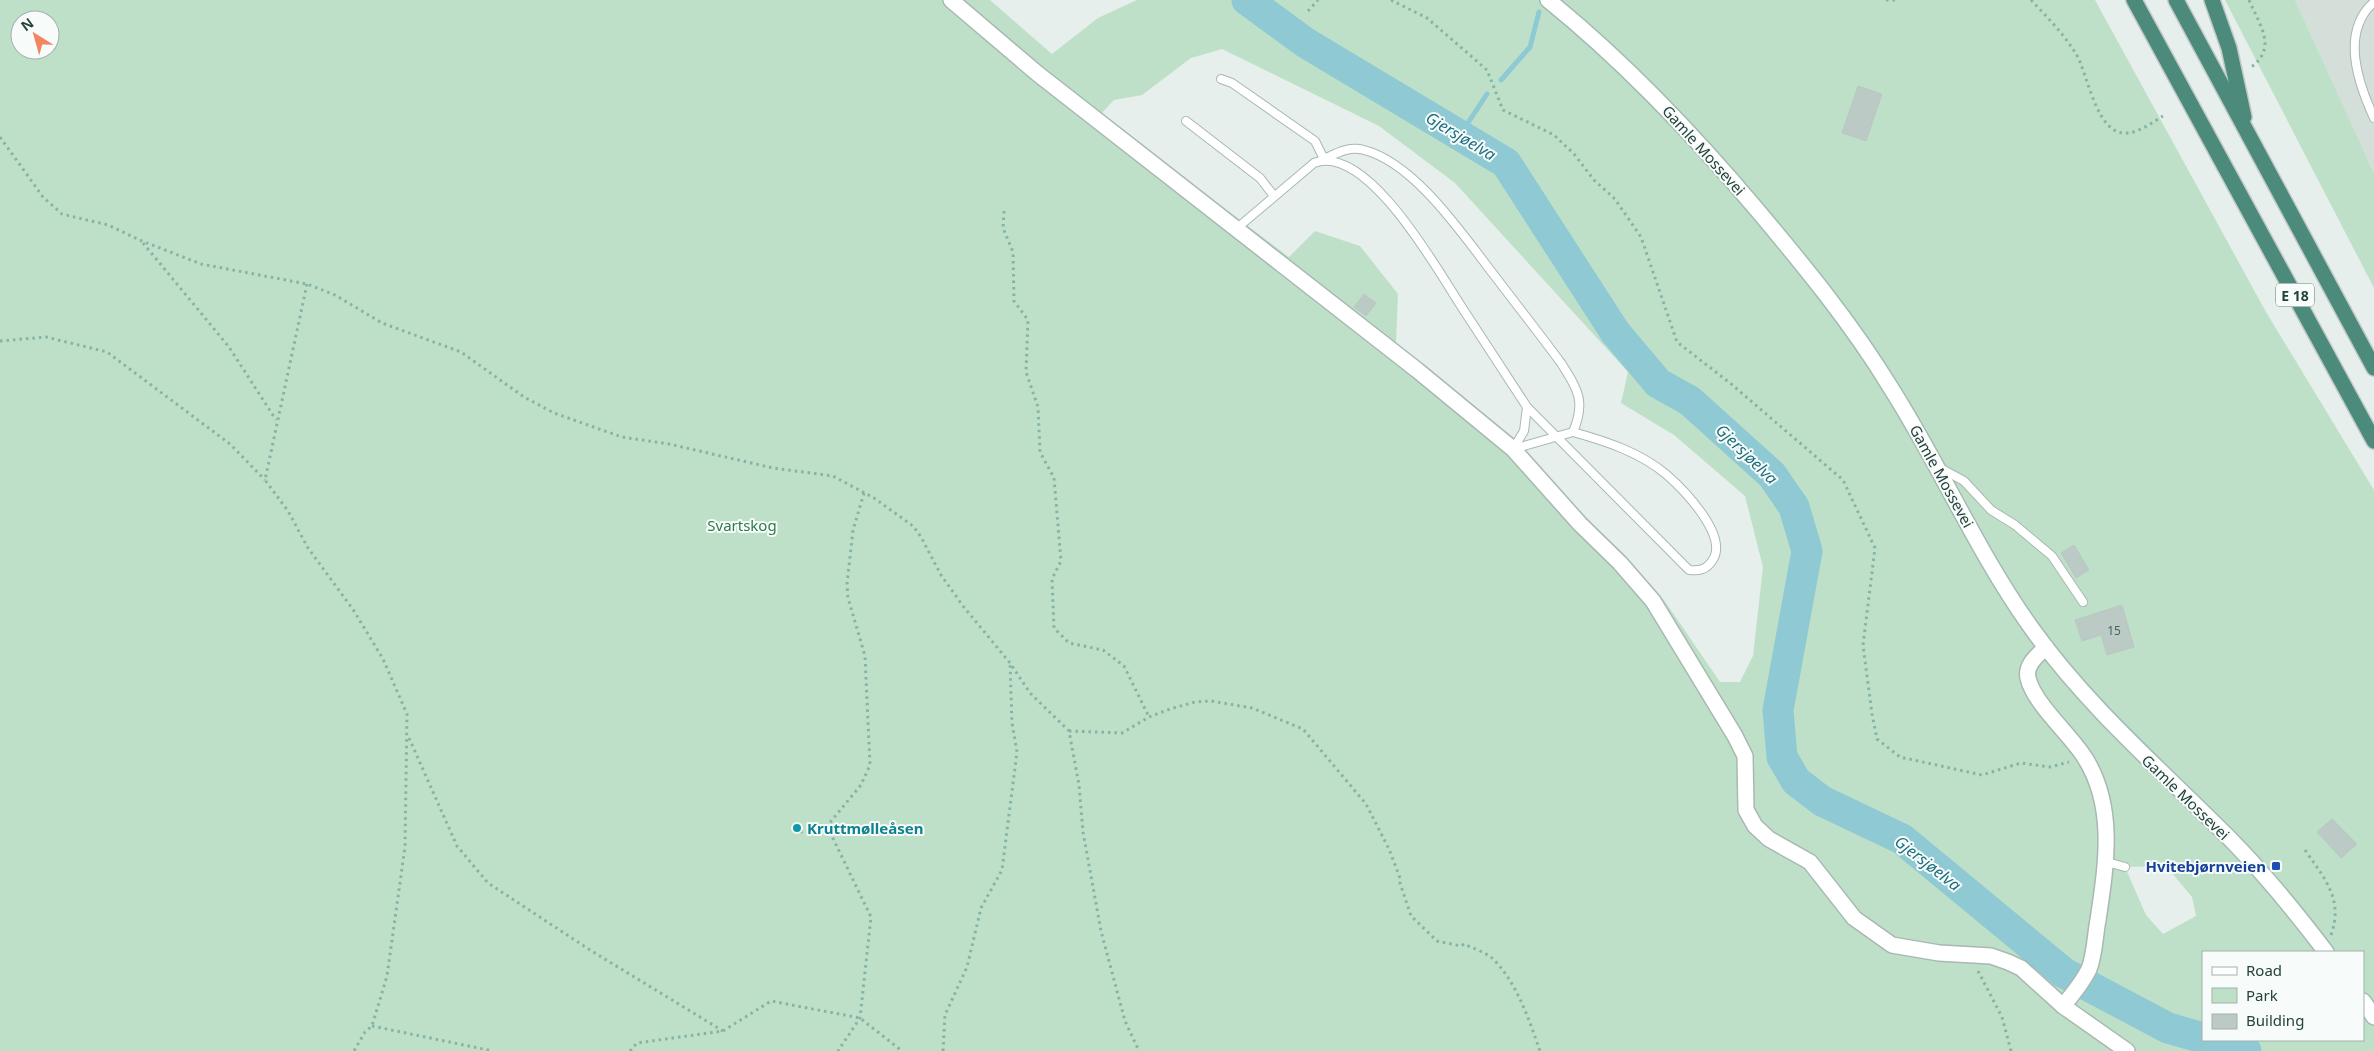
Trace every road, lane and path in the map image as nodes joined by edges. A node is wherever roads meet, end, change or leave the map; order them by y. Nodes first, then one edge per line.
1 (951, 0) edge
2 (1318, 0) edge
3 (1391, 0) edge
4 (1886, 0) edge
5 (1896, 0) edge
6 (2031, 0) edge
7 (2134, 0) edge
8 (2176, 0) edge
9 (2212, 0) edge
10 (2249, 0) edge
11 (1551, 2) edge
12 (2374, 2) edge
13 (1308, 11) dead end
14 (2250, 68) dead end
15 (1221, 78) dead end
16 (2163, 116) dead end
17 (2374, 118) edge
18 (1186, 121) dead end
19 (2249, 136) junction
20 (0, 137) edge
21 (1324, 159) junction
22 (1274, 196) junction
23 (1004, 211) dead end
24 (1236, 229) junction
25 (142, 242) junction
26 (307, 284) junction
27 (0, 340) edge
28 (2374, 368) edge
29 (1527, 407) junction
30 (276, 420) junction
31 (1572, 432) junction
32 (1556, 437) junction
33 (2374, 441) edge
34 (1513, 449) junction
35 (1938, 467) junction
36 (265, 480) junction
37 (864, 493) junction
38 (2083, 602) dead end
39 (2046, 647) junction
40 (1010, 663) junction
41 (1149, 717) junction
42 (1069, 731) junction
43 (408, 736) junction
44 (2085, 757) junction
45 (827, 826) junction
46 (800, 832) dead end
47 (2306, 850) dead end
48 (2107, 862) junction
49 (2125, 867) dead end
50 (2325, 950) edge
51 (1970, 955) junction
52 (2364, 1003) edge
53 (2063, 1006) junction
54 (2374, 1017) edge
55 (860, 1018) junction
56 (372, 1026) junction
57 (723, 1031) junction
58 (354, 1051) edge
59 (493, 1051) edge
60 (630, 1051) edge
61 (838, 1051) edge
62 (902, 1051) edge
63 (943, 1051) edge
64 (1139, 1051) edge
65 (1540, 1051) edge
66 (2011, 1051) edge
67 (2127, 1051) edge

1 - 24 street
2 - 13 path
3 - 44 path
4 - 5 path
6 - 16 path
7 - 33 highway, E 18
8 - 19 highway, E 18
9 - 19 highway, E 18
10 - 14 path
11 - 35 street, Gamle Mossevei
12 - 17 lane
15 - 21 lane
18 - 22 lane
19 - 28 highway, E 18
20 - 25 path
21 - 22 lane
21 - 29 lane
21 - 31 lane
22 - 24 lane
23 - 41 path
24 - 34 street
25 - 26 path
25 - 30 path
26 - 30 path
26 - 37 path
27 - 36 path
29 - 32 lane
29 - 34 lane
30 - 36 path
31 - 32 lane
31 - 32 lane
32 - 34 lane
34 - 51 street
35 - 38 lane
35 - 39 street, Gamle Mossevei
36 - 43 path
37 - 40 path
37 - 45 path
39 - 44 street
39 - 50 street, Gamle Mossevei
40 - 42 path
40 - 63 path
41 - 42 path
41 - 65 path
42 - 64 path
43 - 56 path
43 - 57 path
44 - 48 street
45 - 46 path
45 - 55 path
47 - 50 path
48 - 49 lane
48 - 53 street
51 - 53 street
51 - 66 path
52 - 54 street
53 - 67 street
55 - 57 path
55 - 61 path
55 - 62 path
56 - 58 path
56 - 59 path
57 - 60 path

